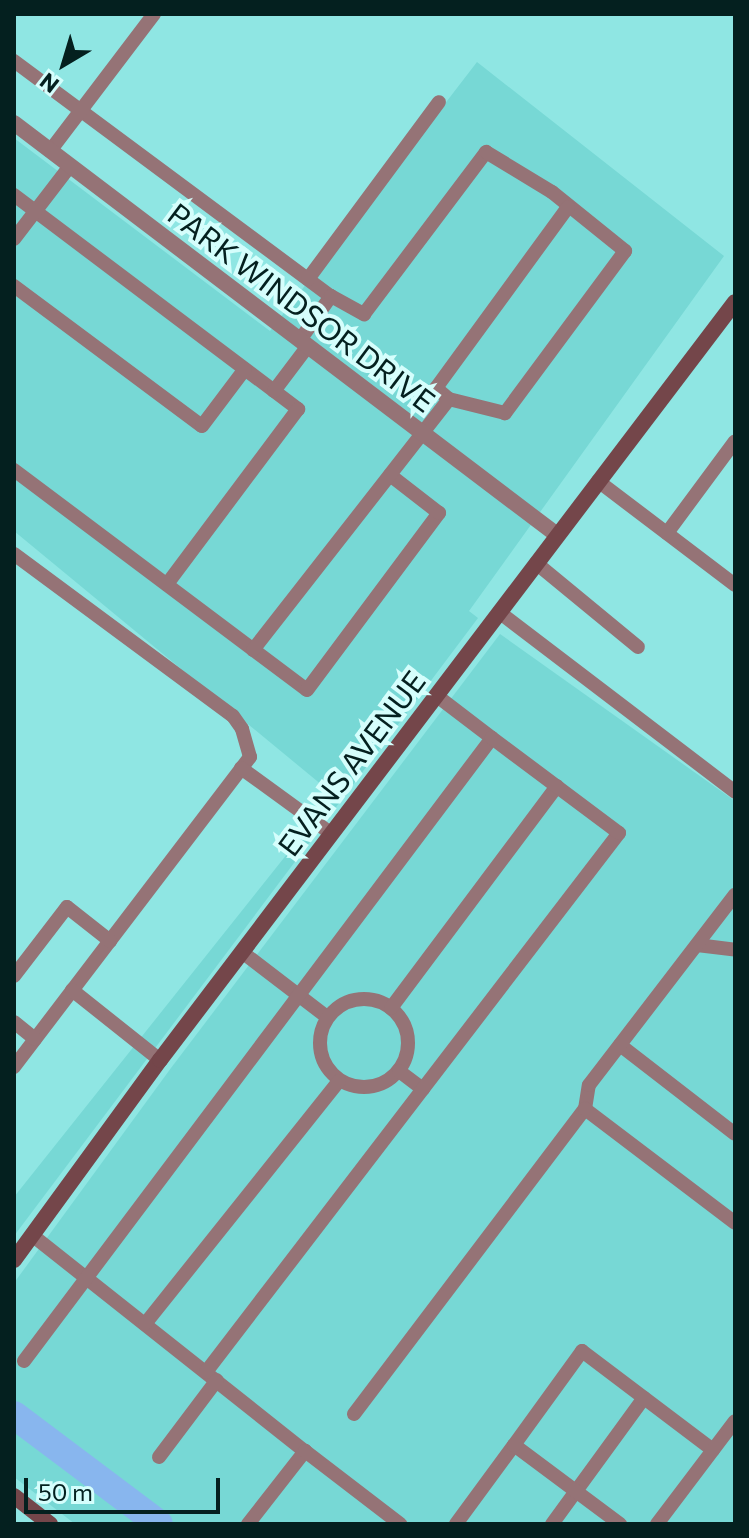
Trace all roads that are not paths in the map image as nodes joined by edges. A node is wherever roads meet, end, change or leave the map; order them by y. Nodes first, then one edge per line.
1 (154, 14) edge
2 (14, 61) edge
3 (439, 102) dead end
4 (80, 111) junction
5 (14, 123) edge
6 (50, 151) junction
7 (70, 166) junction
8 (14, 195) edge
9 (568, 207) junction
10 (36, 211) junction
11 (14, 239) edge
12 (308, 279) junction
13 (14, 286) edge
14 (331, 296) junction
15 (734, 305) edge
16 (304, 343) junction
17 (245, 369) junction
18 (274, 391) junction
19 (449, 399) junction
20 (422, 433) junction
21 (735, 441) edge
22 (14, 470) edge
23 (390, 475) junction
24 (598, 481) junction
25 (667, 533) junction
26 (557, 535) junction
27 (14, 554) edge
28 (536, 563) junction
29 (167, 584) junction
30 (735, 585) edge
31 (499, 612) junction
32 (638, 647) dead end
33 (253, 650) junction
34 (437, 696) junction
35 (492, 738) junction
36 (241, 768) junction
37 (557, 786) junction
38 (735, 792) edge
39 (332, 834) junction
40 (735, 895) edge
41 (110, 941) junction
42 (697, 945) junction
43 (735, 950) edge
44 (242, 952) junction
45 (14, 976) edge
46 (72, 990) junction
47 (299, 995) junction
48 (391, 1008) junction
49 (327, 1017) junction
50 (14, 1022) edge
51 (35, 1039) junction
52 (620, 1045) junction
53 (160, 1060) junction
54 (14, 1067) edge
55 (399, 1071) junction
56 (339, 1081) junction
57 (423, 1089) junction
58 (585, 1109) junction
59 (735, 1134) edge
60 (735, 1223) edge
61 (32, 1235) junction
62 (14, 1260) edge
63 (86, 1278) junction
64 (145, 1324) junction
65 (24, 1361) dead end
66 (212, 1376) junction
67 (644, 1398) junction
68 (354, 1414) dead end
69 (735, 1421) edge
70 (514, 1445) junction
71 (713, 1450) junction
72 (306, 1452) junction
73 (159, 1457) dead end
74 (576, 1491) junction
75 (14, 1496) edge
76 (50, 1524) edge
77 (248, 1524) edge
78 (400, 1524) edge
79 (456, 1524) edge
80 (552, 1524) edge
81 (620, 1524) edge
82 (657, 1524) edge

1 - 4 lane
2 - 4 lane
3 - 12 lane
4 - 6 lane
4 - 12 lane
5 - 6 street, PARK WINDSOR DRIVE
6 - 7 street, PARK WINDSOR DRIVE
7 - 10 lane
7 - 16 street, PARK WINDSOR DRIVE
8 - 10 lane
9 - 14 lane
9 - 19 lane
9 - 19 lane
10 - 11 lane
10 - 17 lane
12 - 14 lane
13 - 17 lane
14 - 16 lane
15 - 24 street, EVANS AVENUE
16 - 18 lane
16 - 20 street, PARK WINDSOR DRIVE
17 - 18 lane
18 - 29 lane
19 - 20 lane
20 - 23 lane
20 - 26 street, PARK WINDSOR DRIVE
21 - 25 lane
22 - 29 lane
23 - 33 lane
23 - 33 lane
24 - 25 lane
24 - 26 street, EVANS AVENUE
25 - 30 lane
26 - 28 street, EVANS AVENUE
27 - 36 lane
28 - 31 street, EVANS AVENUE
28 - 32 lane
29 - 33 lane
31 - 34 street, EVANS AVENUE
31 - 38 lane
34 - 35 lane
34 - 39 street, EVANS AVENUE
35 - 37 lane
35 - 47 lane
36 - 39 lane
36 - 41 lane
37 - 48 lane
37 - 57 lane
39 - 44 street, EVANS AVENUE
40 - 42 lane
41 - 45 lane
41 - 46 lane
42 - 43 lane
42 - 52 lane
44 - 47 lane
44 - 53 street, EVANS AVENUE
46 - 51 lane
46 - 53 lane
47 - 49 lane
47 - 63 lane
48 - 49 lane
48 - 55 lane
49 - 56 lane
50 - 51 lane
51 - 54 lane
52 - 58 lane
52 - 59 lane
53 - 61 street, EVANS AVENUE
55 - 56 lane
55 - 57 lane
56 - 64 lane
57 - 66 lane
58 - 60 lane
58 - 68 lane
61 - 62 street, EVANS AVENUE
61 - 63 lane
63 - 64 lane
63 - 65 lane
64 - 66 lane
66 - 72 lane
66 - 73 lane
67 - 70 lane
67 - 71 lane
67 - 74 lane
69 - 71 lane
70 - 74 lane
70 - 79 lane
71 - 82 lane
72 - 77 lane
72 - 78 lane
74 - 80 lane
74 - 81 lane
75 - 76 street

